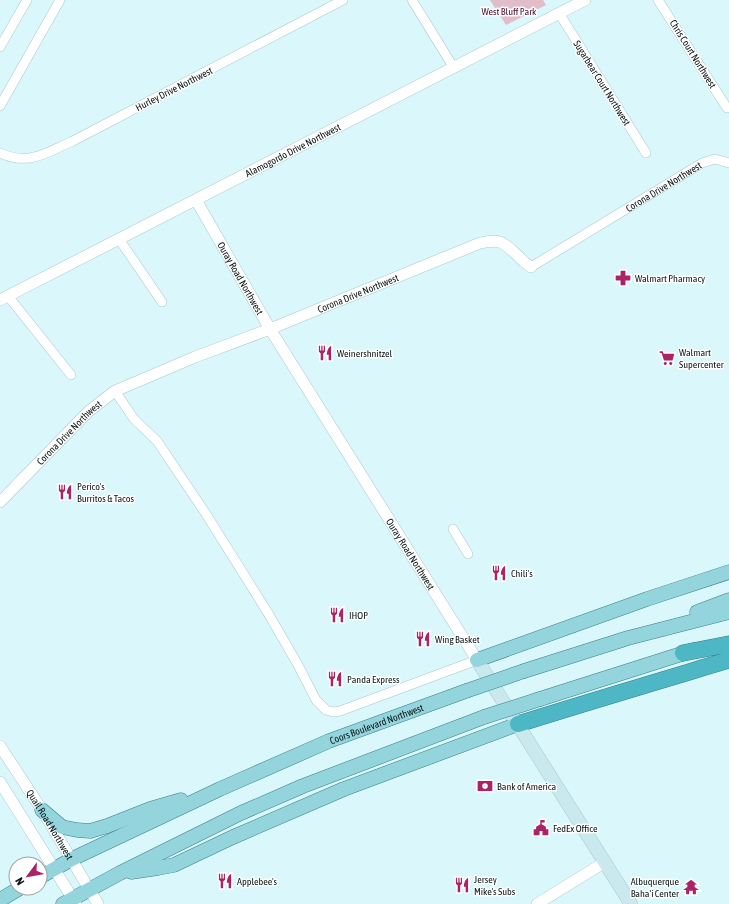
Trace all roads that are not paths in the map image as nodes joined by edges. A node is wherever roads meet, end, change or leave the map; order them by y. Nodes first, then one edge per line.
1 (27, 0) edge
2 (60, 0) edge
3 (343, 0) edge
4 (412, 0) edge
5 (585, 0) edge
6 (658, 0) edge
7 (559, 13) junction
8 (0, 47) edge
9 (454, 68) junction
10 (0, 106) edge
11 (727, 108) dead end
12 (0, 153) edge
13 (646, 153) dead end
14 (729, 163) edge
15 (196, 200) junction
16 (119, 239) junction
17 (531, 267) joint
18 (4, 298) edge
19 (162, 302) dead end
20 (270, 329) junction
21 (71, 374) dead end
22 (115, 391) junction
23 (0, 502) edge
24 (452, 529) dead end
25 (468, 554) dead end
26 (729, 572) edge
27 (729, 600) edge
28 (729, 612) edge
29 (628, 638) junction
30 (729, 640) edge
31 (729, 644) edge
32 (683, 653) junction
33 (477, 660) junction
34 (729, 660) edge
35 (518, 724) junction
36 (0, 746) edge
37 (0, 782) edge
38 (220, 789) junction
39 (42, 810) junction
40 (72, 859) junction
41 (605, 862) junction
42 (53, 869) junction
43 (48, 872) edge
44 (120, 873) junction
45 (89, 890) junction
46 (70, 902) edge
47 (98, 904) edge
48 (537, 904) edge
49 (631, 904) edge

1 - 8 street
2 - 10 street
3 - 12 street, Hurley Drive Northwest
4 - 9 street
5 - 7 street, Alamogordo Drive Northwest
6 - 11 street, Chris Court Northwest
7 - 9 street, Alamogordo Drive Northwest
7 - 13 street, Sugarbear Court Northwest
9 - 15 street, Alamogordo Drive Northwest
14 - 17 street, Corona Drive Northwest
15 - 16 street, Alamogordo Drive Northwest
15 - 20 street, Ouray Road Northwest
16 - 18 street, Alamogordo Drive Northwest
16 - 19 street
17 - 20 street, Corona Drive Northwest
18 - 21 street
20 - 22 street, Corona Drive Northwest
20 - 33 street, Ouray Road Northwest
22 - 23 street, Corona Drive Northwest
22 - 33 street
24 - 25 street
26 - 33 main road
27 - 29 main road
28 - 29 main road, Coors Boulevard Northwest
29 - 38 main road, Coors Boulevard Northwest, bridge
30 - 32 main road
31 - 32 highway
32 - 44 main road, bridge
33 - 35 main road, Ouray Road Northwest
34 - 35 highway
35 - 41 main road, Ouray Road Northwest
35 - 44 main road
36 - 39 street, Quail Road Northwest
37 - 42 street, Quail Road Northwest
38 - 39 main road
38 - 40 main road, Coors Boulevard Northwest
39 - 40 street, Quail Road Northwest
40 - 42 main road, Coors Boulevard Northwest
40 - 45 street, Quail Road Northwest
41 - 48 street
41 - 49 main road, Ouray Road Northwest
42 - 43 main road, Coors Boulevard Northwest
42 - 46 street, Quail Road Northwest
44 - 45 main road
45 - 46 main road
45 - 47 street, Quail Road Northwest

